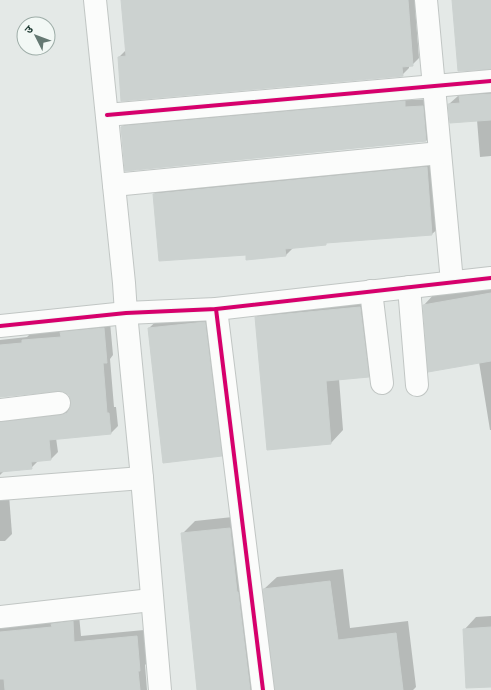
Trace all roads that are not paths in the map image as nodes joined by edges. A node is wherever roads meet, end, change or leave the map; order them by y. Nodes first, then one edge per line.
1 (95, 0) edge
2 (426, 0) edge
3 (491, 81) edge
4 (434, 86) junction
5 (107, 115) junction
6 (440, 154) junction
7 (114, 185) junction
8 (491, 278) edge
9 (452, 282) junction
10 (409, 287) junction
11 (371, 291) junction
12 (216, 309) junction
13 (126, 313) junction
14 (0, 326) edge
15 (382, 383) dead end
16 (417, 385) dead end
17 (59, 403) dead end
18 (0, 410) edge
19 (142, 478) junction
20 (0, 489) edge
21 (151, 600) junction
22 (0, 617) edge
23 (160, 690) edge
24 (263, 690) edge

1 - 5 street
2 - 4 street
3 - 4 street
4 - 5 street
4 - 6 street
5 - 7 street
6 - 7 street
6 - 9 street
7 - 13 street
8 - 9 street
9 - 10 street
10 - 11 street
10 - 16 street
11 - 12 street
11 - 15 street
12 - 13 street
12 - 24 street
13 - 14 street
13 - 19 street
17 - 18 street
19 - 20 street
19 - 21 street
21 - 22 street
21 - 23 street

